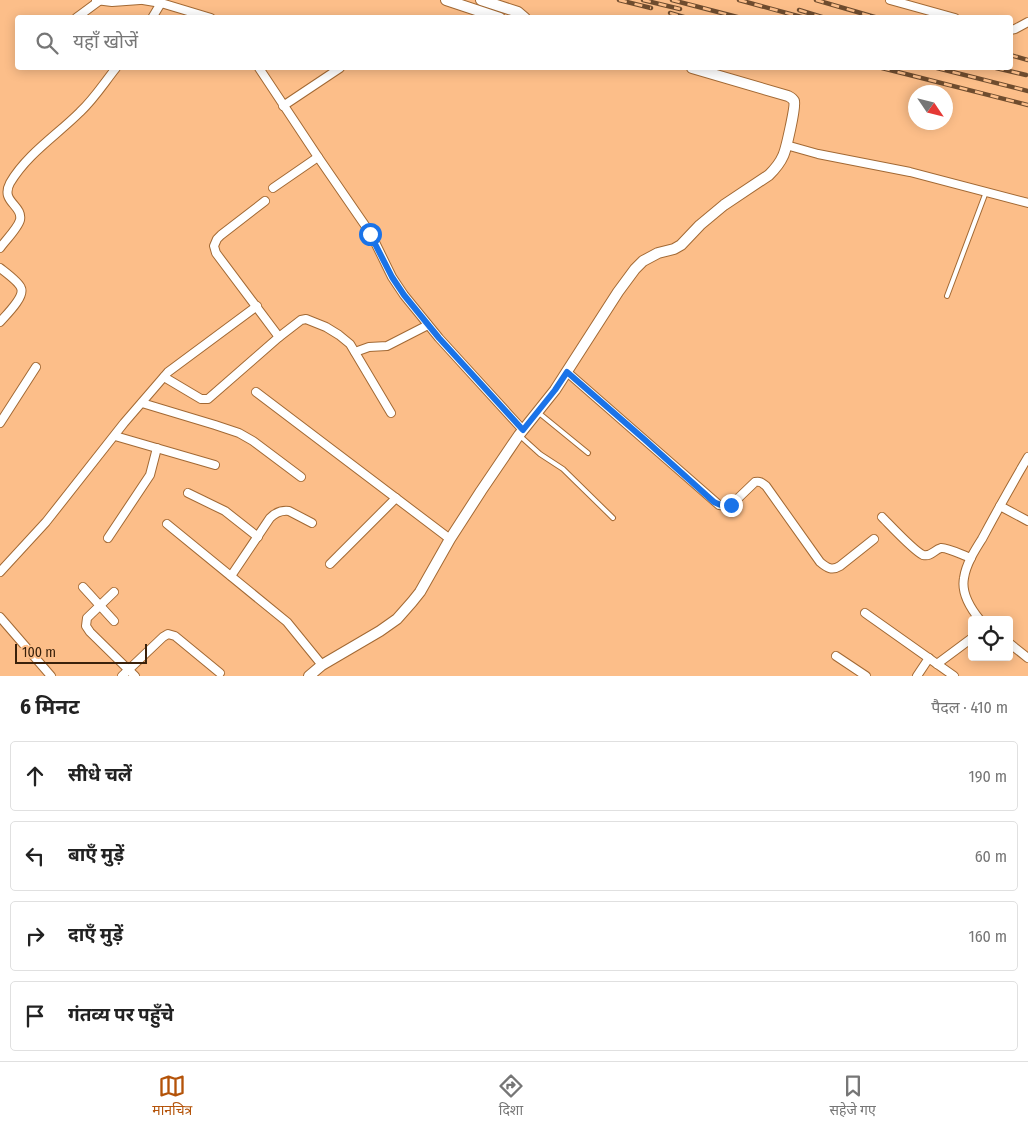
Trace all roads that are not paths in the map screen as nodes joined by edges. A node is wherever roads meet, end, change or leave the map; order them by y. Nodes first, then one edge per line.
1 (97, 0) edge
2 (142, 0) edge
3 (446, 0) edge
4 (481, 0) edge
5 (890, 0) edge
6 (162, 3) junction
7 (80, 15) edge
8 (154, 15) edge
9 (201, 15) edge
10 (491, 15) edge
11 (522, 15) edge
12 (944, 15) edge
13 (1028, 22) edge
14 (1013, 29) edge
15 (114, 70) edge
16 (260, 70) edge
17 (337, 70) edge
18 (699, 70) edge
19 (283, 106) junction
20 (785, 150) junction
21 (318, 157) junction
22 (273, 188) dead end
23 (986, 192) junction
24 (265, 201) dead end
25 (1028, 203) edge
26 (0, 248) edge
27 (0, 268) edge
28 (947, 296) dead end
29 (257, 306) junction
30 (0, 322) edge
31 (428, 325) junction
32 (279, 336) junction
33 (355, 352) junction
34 (36, 367) dead end
35 (567, 372) junction
36 (164, 377) junction
37 (256, 392) dead end
38 (142, 403) junction
39 (538, 412) junction
40 (391, 413) dead end
41 (0, 423) edge
42 (521, 433) junction
43 (114, 436) junction
44 (157, 448) junction
45 (588, 453) dead end
46 (1028, 457) edge
47 (215, 465) dead end
48 (301, 477) dead end
49 (188, 493) dead end
50 (396, 498) junction
51 (1000, 506) junction
52 (882, 517) dead end
53 (613, 518) dead end
54 (1028, 521) edge
55 (312, 523) dead end
56 (167, 524) dead end
57 (258, 537) junction
58 (108, 538) dead end
59 (450, 538) junction
60 (874, 538) dead end
61 (971, 558) junction
62 (330, 564) dead end
63 (0, 572) edge
64 (231, 576) junction
65 (83, 587) dead end
66 (114, 592) dead end
67 (99, 605) junction
68 (865, 613) dead end
69 (977, 616) edge
70 (0, 617) edge
71 (114, 621) dead end
72 (968, 641) edge
73 (1013, 646) edge
74 (836, 656) dead end
75 (929, 658) junction
76 (1028, 658) edge
77 (937, 664) junction
78 (322, 665) junction
79 (125, 673) edge
80 (220, 673) dead end
81 (51, 676) edge
82 (135, 676) edge
83 (309, 676) edge
84 (866, 676) edge
85 (917, 676) edge
86 (954, 676) edge

1 - 2 street
1 - 7 street
2 - 6 street
3 - 10 street
4 - 11 street
5 - 12 street
6 - 8 street
6 - 9 street
13 - 14 street
15 - 26 street
16 - 19 street
17 - 19 street
18 - 20 street
19 - 21 street
20 - 23 street
20 - 35 street
21 - 22 street
21 - 31 street
23 - 25 street
23 - 28 lane
24 - 29 street
27 - 30 street
29 - 32 street
29 - 36 street
31 - 33 street
31 - 42 street
32 - 33 street
32 - 36 street
33 - 40 street
34 - 41 street
35 - 39 street
35 - 60 street
36 - 38 street
37 - 50 street
38 - 43 street
38 - 48 street
39 - 42 street
39 - 45 lane
42 - 53 lane
42 - 59 street
43 - 44 street
43 - 63 street
44 - 47 street
44 - 58 street
46 - 51 street
49 - 57 street
50 - 59 street
50 - 62 street
51 - 54 street
51 - 61 street
52 - 61 street
55 - 57 street
56 - 64 street
57 - 64 street
59 - 78 street
61 - 69 street
64 - 78 street
65 - 67 street
66 - 67 street
67 - 71 street
67 - 79 street
68 - 75 street
70 - 81 street
72 - 77 street
73 - 76 street
74 - 84 street
75 - 77 street
75 - 85 street
77 - 86 street
78 - 83 street
79 - 80 street
79 - 82 street

